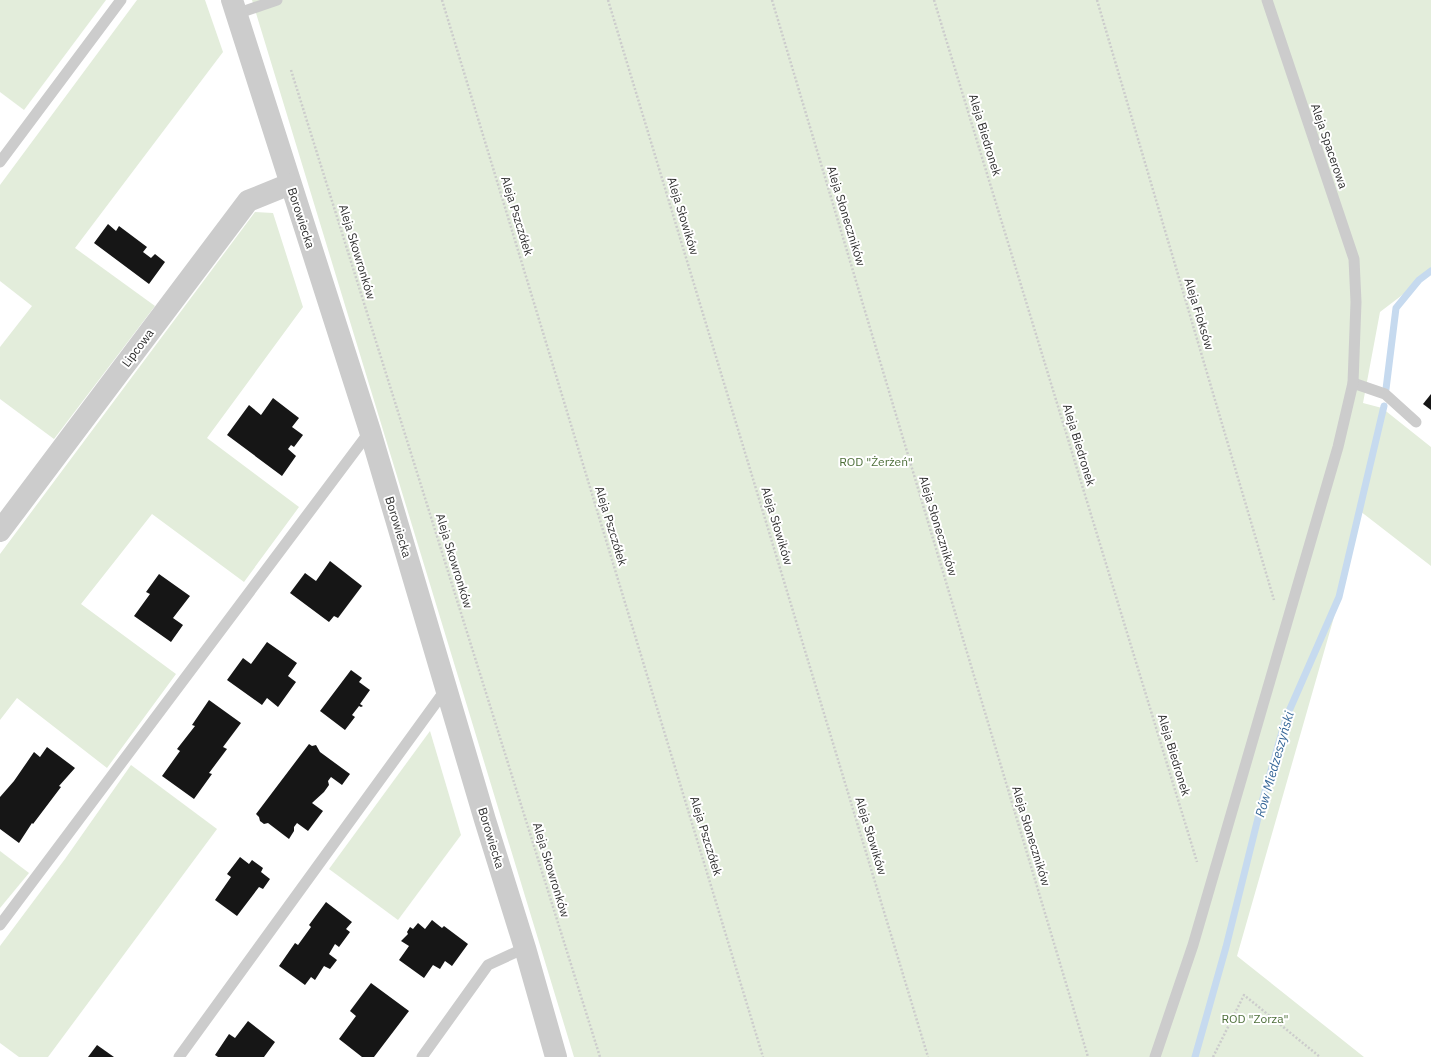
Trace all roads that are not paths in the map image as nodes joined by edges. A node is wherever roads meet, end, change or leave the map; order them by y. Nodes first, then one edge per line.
1 (121, 0) edge
2 (277, 0) edge
3 (1267, 0) edge
4 (234, 7) edge
5 (0, 162) edge
6 (290, 184) junction
7 (1353, 383) junction
8 (1416, 422) dead end
9 (370, 431) junction
10 (0, 531) edge
11 (446, 689) junction
12 (0, 925) edge
13 (525, 948) junction
14 (179, 1057) edge
15 (422, 1057) edge
16 (556, 1057) edge
17 (1155, 1057) edge

1 - 5 lane
2 - 4 lane
3 - 7 lane, Aleja Spacerowa
4 - 6 street, Borowiecka
6 - 9 street, Borowiecka
6 - 10 street, Lipcowa
7 - 8 lane
7 - 17 lane, Aleja Spacerowa
9 - 11 street, Borowiecka
9 - 12 lane
11 - 13 street, Borowiecka
11 - 14 lane
13 - 15 lane
13 - 16 street, Borowiecka

